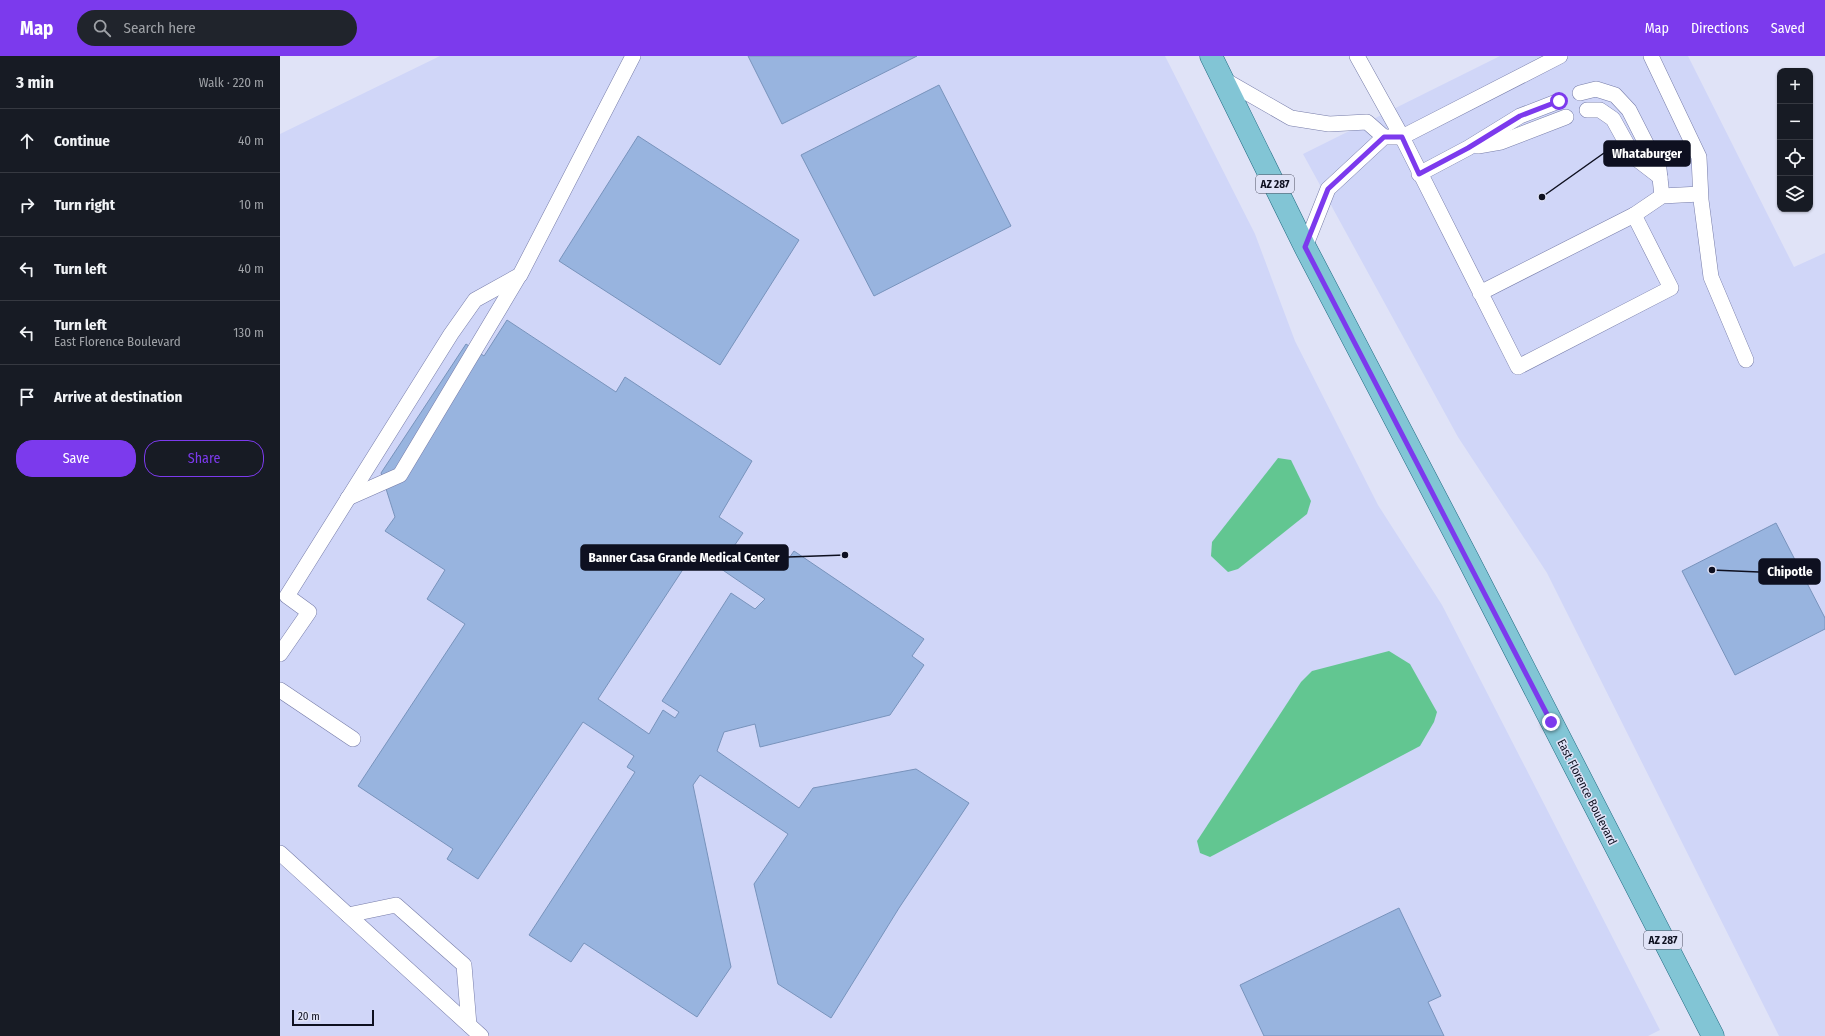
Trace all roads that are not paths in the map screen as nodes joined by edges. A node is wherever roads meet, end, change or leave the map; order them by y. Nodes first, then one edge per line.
1 (632, 56) edge
2 (1211, 56) edge
3 (1357, 56) edge
4 (1560, 56) edge
5 (1651, 56) edge
6 (1223, 79) junction
7 (1580, 93) dead end
8 (1559, 101) dead end
9 (1587, 110) dead end
10 (1566, 117) dead end
11 (1384, 137) junction
12 (1402, 137) junction
13 (1468, 148) junction
14 (1419, 174) junction
15 (1660, 177) junction
16 (1700, 194) junction
17 (1662, 196) junction
18 (1634, 215) junction
19 (1305, 247) junction
20 (520, 275) junction
21 (1480, 293) junction
22 (1746, 360) dead end
23 (348, 498) junction
24 (280, 654) edge
25 (280, 690) edge
26 (353, 739) dead end
27 (280, 853) edge
28 (348, 915) junction
29 (469, 1025) junction
30 (481, 1036) edge
31 (1713, 1036) edge

1 - 20 lane
2 - 6 main road, East Florence Boulevard / AZ 287
3 - 12 lane
4 - 12 lane
5 - 16 lane
6 - 11 lane
6 - 19 main road, East Florence Boulevard / AZ 287
7 - 15 lane
8 - 13 lane
9 - 15 lane
10 - 13 lane
11 - 12 lane
11 - 19 lane
12 - 14 lane
13 - 14 lane
14 - 21 lane
15 - 17 lane
16 - 17 lane
16 - 22 lane
17 - 18 lane
18 - 21 lane
18 - 21 lane
19 - 31 main road, East Florence Boulevard / AZ 287
20 - 23 lane
20 - 23 lane
23 - 24 lane
25 - 26 lane
27 - 28 lane
28 - 29 lane
28 - 29 lane
29 - 30 lane

